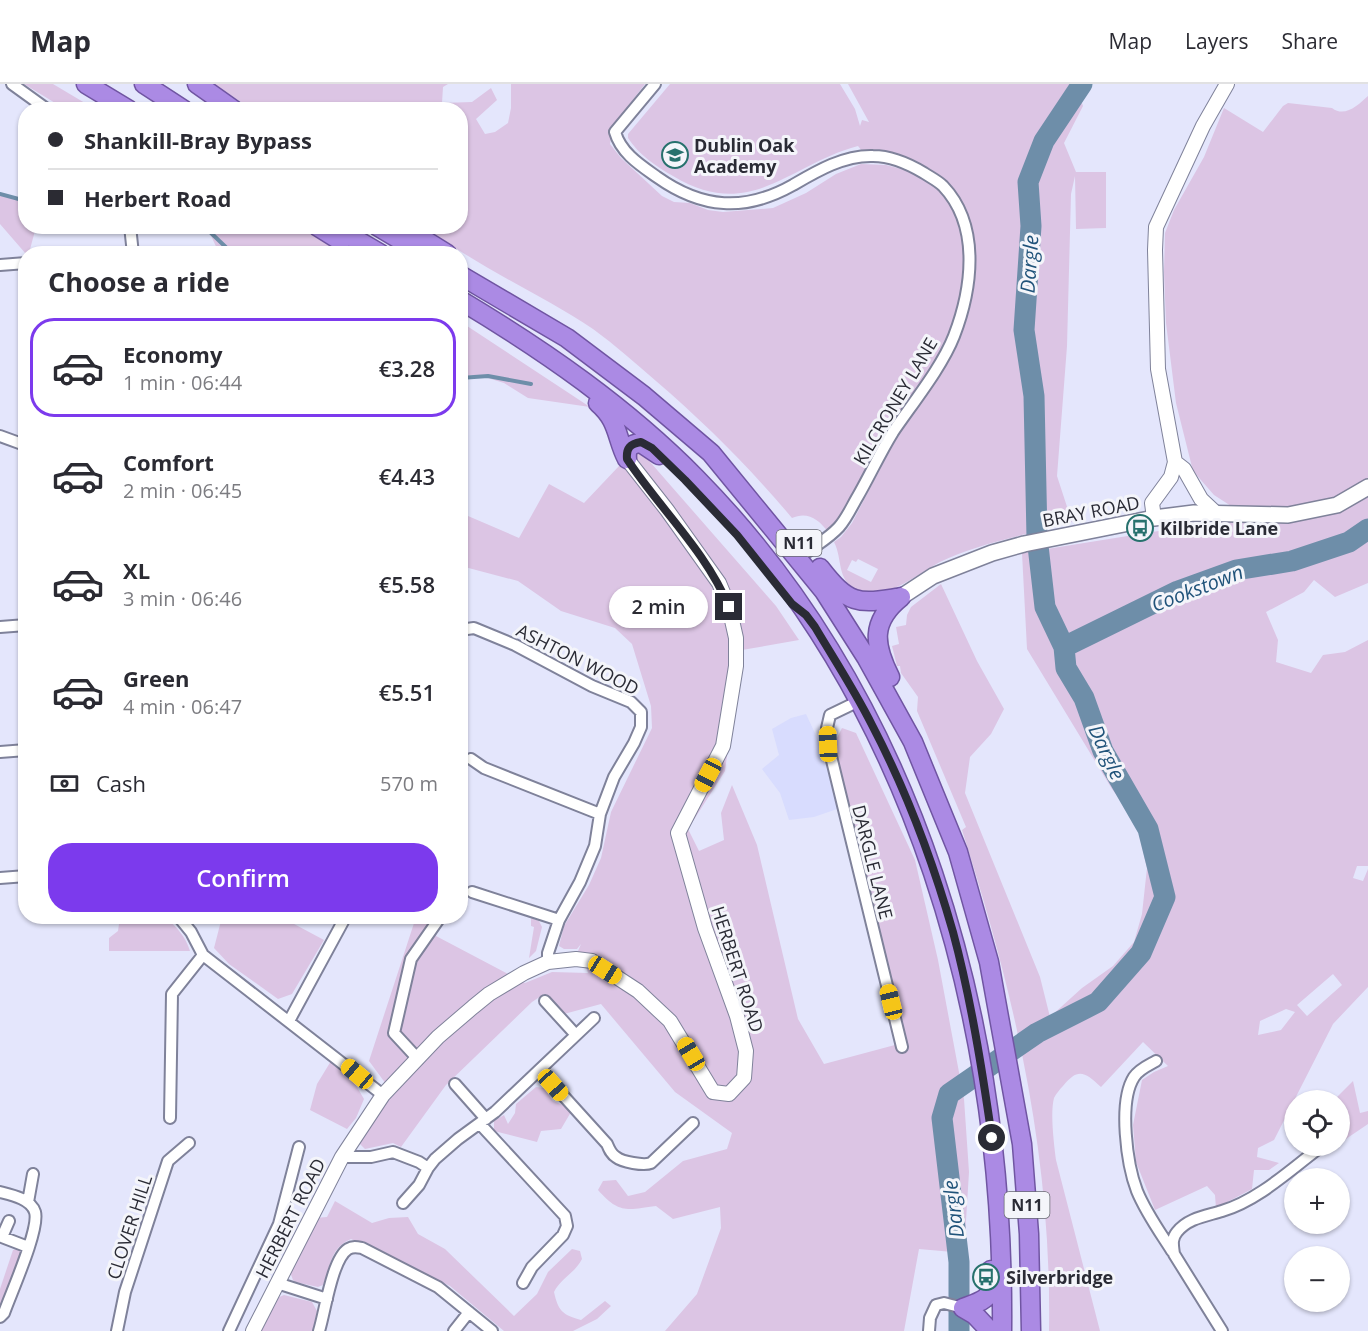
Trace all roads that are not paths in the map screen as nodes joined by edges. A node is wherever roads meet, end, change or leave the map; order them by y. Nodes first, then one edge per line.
1 (12, 84) edge
2 (86, 84) edge
3 (144, 84) edge
4 (197, 84) edge
5 (655, 84) edge
6 (1227, 84) edge
7 (37, 102) edge
8 (116, 102) edge
9 (172, 102) edge
10 (223, 102) edge
11 (330, 234) edge
12 (347, 234) edge
13 (390, 234) edge
14 (415, 234) edge
15 (351, 246) edge
16 (367, 246) edge
17 (411, 246) edge
18 (434, 246) edge
19 (18, 264) edge
20 (0, 265) edge
21 (468, 268) edge
22 (468, 280) edge
23 (468, 305) edge
24 (468, 314) edge
25 (567, 338) junction
26 (0, 436) edge
27 (18, 443) edge
28 (711, 453) junction
29 (627, 459) junction
30 (1175, 462) junction
31 (1368, 487) edge
32 (1217, 514) junction
33 (1154, 518) junction
34 (807, 552) junction
35 (900, 597) junction
36 (806, 615) junction
37 (18, 626) edge
38 (0, 627) edge
39 (468, 629) edge
40 (859, 701) junction
41 (913, 742) junction
42 (18, 751) edge
43 (0, 752) edge
44 (471, 759) dead end
45 (600, 814) junction
46 (18, 877) edge
47 (0, 878) edge
48 (472, 892) dead end
49 (559, 920) junction
50 (184, 924) edge
51 (342, 924) edge
52 (435, 924) edge
53 (203, 955) junction
54 (549, 962) junction
55 (545, 1001) dead end
56 (594, 1018) dead end
57 (288, 1021) junction
58 (576, 1035) junction
59 (902, 1047) dead end
60 (418, 1059) junction
61 (1156, 1061) dead end
62 (540, 1070) junction
63 (455, 1084) dead end
64 (383, 1095) junction
65 (170, 1118) dead end
66 (483, 1121) junction
67 (990, 1121) junction
68 (693, 1123) dead end
69 (189, 1143) dead end
70 (299, 1147) dead end
71 (1308, 1156) edge
72 (342, 1157) junction
73 (428, 1168) junction
74 (33, 1174) dead end
75 (0, 1192) edge
76 (28, 1202) junction
77 (403, 1203) dead end
78 (9, 1221) dead end
79 (1, 1239) edge
80 (28, 1247) junction
81 (1174, 1254) junction
82 (277, 1283) junction
83 (523, 1283) dead end
84 (327, 1299) junction
85 (956, 1306) junction
86 (470, 1312) junction
87 (0, 1317) edge
88 (117, 1331) edge
89 (229, 1331) edge
90 (253, 1331) edge
91 (319, 1331) edge
92 (454, 1331) edge
93 (492, 1331) edge
94 (929, 1331) edge
95 (990, 1331) edge
96 (1002, 1331) edge
97 (1030, 1331) edge
98 (1222, 1331) edge

1 - 7 street
2 - 8 highway
3 - 9 highway
4 - 10 highway
5 - 34 street, KILCRONEY LANE
6 - 30 street
11 - 15 highway
12 - 16 highway
13 - 17 highway
14 - 18 highway
19 - 20 street
21 - 25 highway, N11
22 - 25 highway, N11
23 - 36 highway, N11
24 - 29 highway
25 - 28 highway, N11
26 - 27 street
28 - 34 highway, N11
28 - 41 highway, N11
29 - 36 highway, N11
29 - 54 street, HERBERT ROAD
30 - 32 street
30 - 33 street
31 - 32 main road, BRAY ROAD
32 - 33 main road, BRAY ROAD
33 - 35 main road, BRAY ROAD
34 - 35 highway, N11
35 - 41 highway, N11
36 - 40 highway, N11
37 - 38 street
39 - 45 street, ASHTON WOOD
40 - 59 street, DARGLE LANE
40 - 67 highway, N11
41 - 97 highway, N11
42 - 43 street
44 - 45 street
45 - 49 street, ASHTON WOOD
46 - 47 street
48 - 49 street
49 - 54 street, ASHTON WOOD
50 - 53 street
51 - 57 street
52 - 60 street
53 - 57 street
53 - 65 street
54 - 60 street, HERBERT ROAD
55 - 58 street
56 - 58 street
57 - 64 street
58 - 62 street
60 - 64 street, HERBERT ROAD
61 - 81 street
62 - 66 street
62 - 68 street
63 - 66 street
64 - 72 street, HERBERT ROAD
66 - 73 street
66 - 83 street
67 - 85 highway, N11
67 - 96 highway, N11
69 - 88 street, CLOVER HILL
70 - 89 street
71 - 81 street
72 - 73 street
72 - 82 street, HERBERT ROAD
73 - 77 street
74 - 76 street
75 - 76 street
76 - 80 street
78 - 79 street
79 - 80 street
80 - 87 street
81 - 98 street
82 - 84 street
82 - 90 street, HERBERT ROAD
84 - 86 street
84 - 91 street
85 - 94 street
85 - 95 highway
86 - 92 street
86 - 93 street

